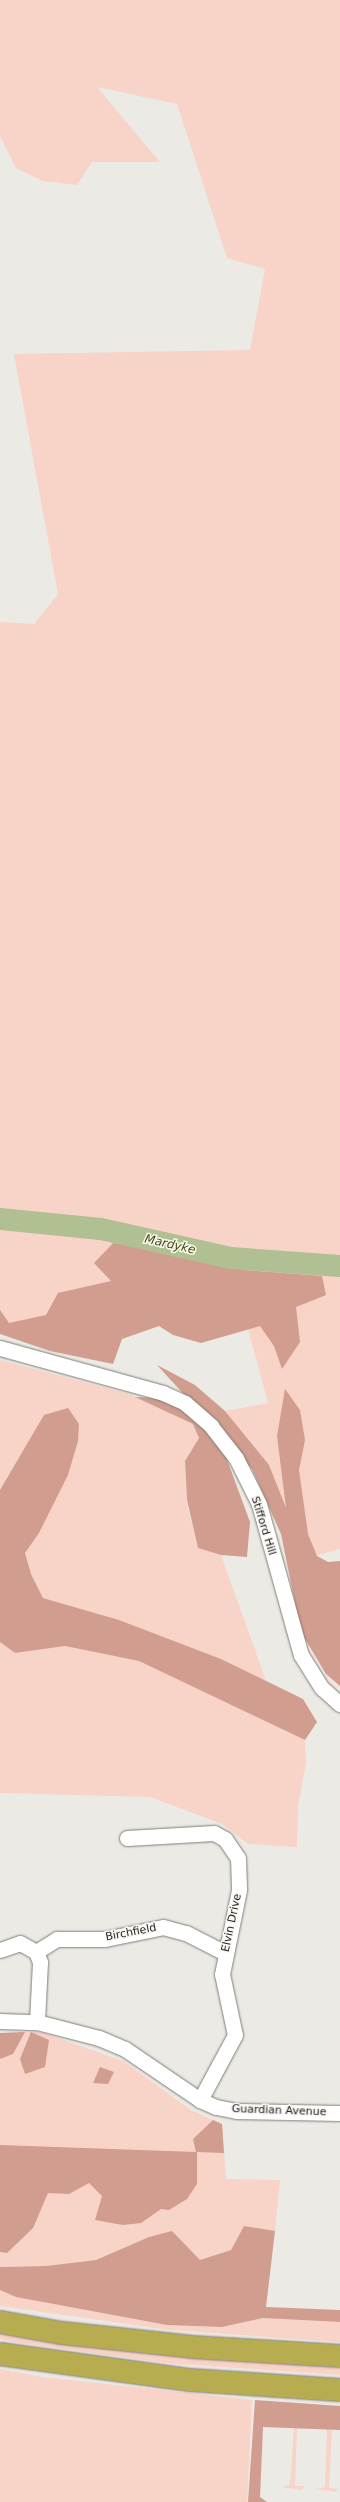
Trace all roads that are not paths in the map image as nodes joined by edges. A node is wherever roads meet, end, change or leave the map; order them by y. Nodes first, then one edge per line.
1 (0, 1348) edge
2 (340, 1704) edge
3 (127, 1838) dead end
4 (36, 1952) junction
5 (0, 1953) edge
6 (225, 1953) junction
7 (0, 2021) edge
8 (37, 2022) junction
9 (200, 2100) junction
10 (340, 2113) edge
11 (0, 2322) edge
12 (0, 2354) edge
13 (340, 2356) edge
14 (340, 2390) edge

1 - 2 street, Stifford Hill
3 - 6 street, Elvin Drive
4 - 5 street
4 - 6 street, Birchfield
4 - 8 street
6 - 9 street, Elvin Drive
7 - 8 street, Guardian Avenue
8 - 9 street, Guardian Avenue
9 - 10 street, Guardian Avenue
11 - 13 highway
12 - 14 highway

